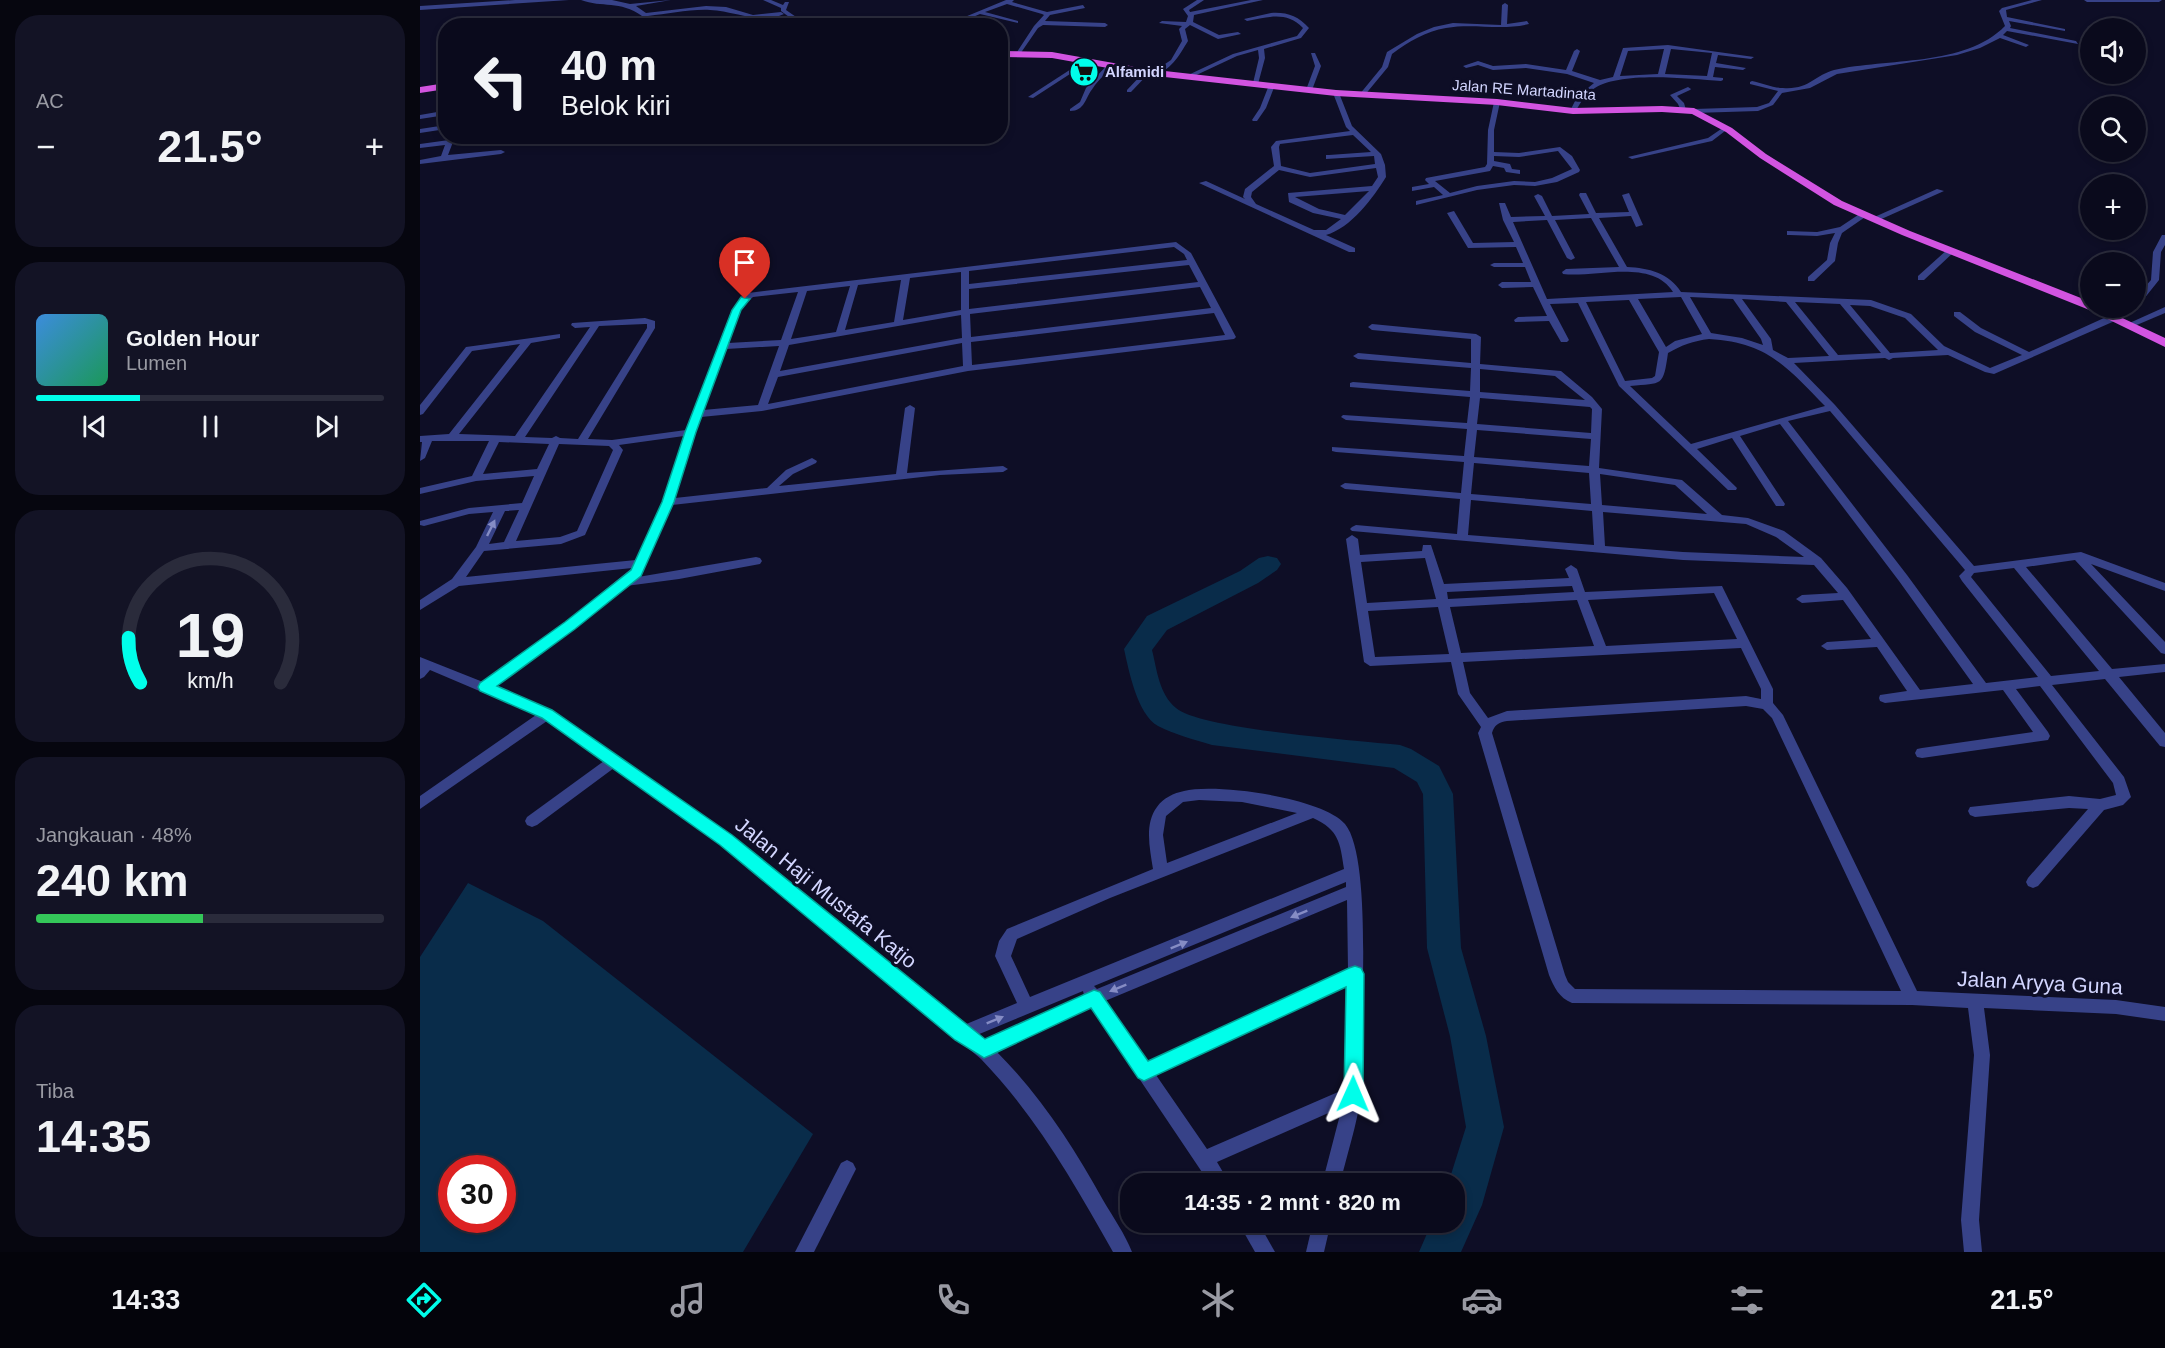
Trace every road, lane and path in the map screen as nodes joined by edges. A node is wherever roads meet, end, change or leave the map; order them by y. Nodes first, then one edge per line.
1 (566, 0) edge
2 (584, 0) edge
3 (668, 0) edge
4 (766, 0) edge
5 (1201, 0) edge
6 (1260, 0) edge
7 (2039, 0) edge
8 (2087, 0) edge
9 (2159, 0) edge
10 (1009, 1) edge
11 (1505, 5) dead end
12 (632, 6) junction
13 (1083, 7) dead end
14 (420, 8) edge
15 (781, 9) junction
16 (978, 12) junction
17 (1045, 14) junction
18 (1188, 14) junction
19 (645, 15) joint
20 (1096, 16) dead end
21 (794, 18) edge
22 (964, 18) edge
23 (1001, 18) edge
24 (2005, 18) junction
25 (1246, 19) dead end
26 (1008, 20) edge
27 (1016, 22) dead end
28 (1042, 23) junction
29 (1071, 23) junction
30 (1162, 23) dead end
31 (1188, 23) junction
32 (1527, 23) dead end
33 (1105, 25) dead end
34 (1504, 27) junction
35 (2007, 29) junction
36 (2063, 30) dead end
37 (1238, 34) dead end
38 (2000, 36) junction
39 (1675, 37) dead end
40 (2076, 43) dead end
41 (2026, 45) dead end
42 (1667, 47) junction
43 (1261, 48) junction
44 (1715, 49) junction
45 (1577, 51) dead end
46 (1008, 54) edge
47 (1313, 54) dead end
48 (1018, 55) junction
49 (1751, 57) dead end
50 (1087, 61) junction
51 (1110, 65) junction
52 (1713, 65) junction
53 (1466, 66) dead end
54 (1743, 68) dead end
55 (1151, 72) junction
56 (1568, 72) junction
57 (1660, 76) junction
58 (1188, 77) junction
59 (1616, 78) junction
60 (1710, 78) junction
61 (1720, 79) dead end
62 (1598, 82) junction
63 (1256, 83) junction
64 (1752, 83) dead end
65 (1272, 85) junction
66 (438, 87) edge
67 (1688, 89) dead end
68 (420, 90) edge
69 (1309, 90) junction
70 (1783, 90) junction
71 (1129, 91) dead end
72 (1336, 93) junction
73 (1362, 95) junction
74 (1031, 97) dead end
75 (1497, 102) junction
76 (1072, 110) dead end
77 (1683, 110) junction
78 (1572, 111) junction
79 (1694, 111) junction
80 (438, 114) edge
81 (420, 117) edge
82 (1255, 120) dead end
83 (438, 128) edge
84 (420, 131) edge
85 (1731, 132) junction
86 (1354, 133) junction
87 (438, 142) edge
88 (448, 144) edge
89 (420, 146) edge
90 (501, 152) dead end
91 (1377, 154) junction
92 (1490, 154) junction
93 (1329, 157) dead end
94 (1632, 157) dead end
95 (444, 158) junction
96 (420, 162) edge
97 (1491, 164) junction
98 (1381, 165) junction
99 (1278, 167) junction
100 (1517, 172) dead end
101 (1203, 183) dead end
102 (1435, 185) junction
103 (1374, 188) junction
104 (1415, 189) dead end
105 (1940, 191) dead end
106 (1447, 194) junction
107 (1583, 195) dead end
108 (1626, 195) dead end
109 (1538, 196) dead end
110 (1419, 203) dead end
111 (1502, 205) dead end
112 (1253, 206) junction
113 (1451, 213) dead end
114 (1634, 214) junction
115 (1594, 216) junction
116 (1869, 217) junction
117 (1346, 218) junction
118 (1551, 219) junction
119 (1507, 220) junction
120 (1640, 225) dead end
121 (1840, 229) junction
122 (1316, 233) junction
123 (1790, 233) dead end
124 (2165, 237) edge
125 (1518, 244) junction
126 (2162, 249) edge
127 (1352, 250) dead end
128 (1951, 251) junction
129 (1570, 258) dead end
130 (1191, 262) junction
131 (1494, 265) dead end
132 (1527, 265) junction
133 (966, 269) junction
134 (1625, 270) junction
135 (1566, 272) dead end
136 (906, 276) junction
137 (2160, 276) edge
138 (1922, 278) dead end
139 (1811, 279) dead end
140 (855, 282) junction
141 (1203, 284) junction
142 (1535, 284) junction
143 (1502, 285) dead end
144 (965, 287) junction
145 (804, 288) junction
146 (2146, 292) edge
147 (1681, 294) junction
148 (1632, 297) junction
149 (1737, 298) junction
150 (1581, 300) junction
151 (1790, 301) junction
152 (1544, 302) junction
153 (2080, 302) edge
154 (1844, 303) junction
155 (1216, 310) junction
156 (2165, 310) edge
157 (964, 312) junction
158 (1957, 314) dead end
159 (1552, 318) junction
160 (2114, 318) joint
161 (1518, 320) dead end
162 (898, 323) junction
163 (596, 324) junction
164 (575, 325) dead end
165 (2129, 325) junction
166 (1372, 327) dead end
167 (840, 333) junction
168 (557, 336) dead end
169 (1708, 336) junction
170 (528, 340) junction
171 (966, 340) junction
172 (1564, 340) dead end
173 (785, 343) junction
174 (2165, 343) edge
175 (723, 346) junction
176 (1769, 349) junction
177 (1664, 352) junction
178 (1950, 352) junction
179 (1358, 356) dead end
180 (2030, 356) junction
181 (1889, 357) junction
182 (1836, 359) junction
183 (1786, 361) junction
184 (1476, 366) junction
185 (968, 368) junction
186 (774, 375) junction
187 (1622, 384) junction
188 (1353, 385) dead end
189 (1475, 395) junction
190 (1593, 404) junction
191 (1832, 407) junction
192 (762, 408) junction
193 (910, 408) dead end
194 (420, 412) edge
195 (697, 414) junction
196 (1346, 417) dead end
197 (1782, 420) junction
198 (1471, 426) junction
199 (690, 432) junction
200 (1596, 436) junction
201 (1735, 436) junction
202 (452, 437) junction
203 (496, 438) junction
204 (424, 439) edge
205 (518, 439) junction
206 (556, 439) junction
207 (582, 441) junction
208 (612, 443) junction
209 (1689, 448) junction
210 (1336, 449) dead end
211 (420, 458) edge
212 (1470, 459) junction
213 (812, 461) dead end
214 (1003, 469) dead end
215 (1594, 470) junction
216 (542, 472) junction
217 (901, 476) junction
218 (476, 478) junction
219 (1345, 486) dead end
220 (1732, 488) dead end
221 (771, 490) junction
222 (420, 491) edge
223 (1467, 497) junction
224 (668, 502) junction
225 (1780, 504) dead end
226 (526, 506) junction
227 (501, 508) junction
228 (1597, 509) junction
229 (1718, 518) junction
230 (421, 525) edge
231 (1462, 536) junction
232 (508, 546) junction
233 (481, 548) junction
234 (1600, 549) junction
235 (2077, 556) junction
236 (1354, 559) junction
237 (756, 561) dead end
238 (1817, 561) junction
239 (640, 564) junction
240 (2017, 564) junction
241 (1571, 569) dead end
242 (1971, 570) junction
243 (456, 582) junction
244 (626, 582) junction
245 (1576, 582) junction
246 (2165, 587) edge
247 (1440, 588) junction
248 (1582, 596) junction
249 (1846, 596) junction
250 (1802, 599) dead end
251 (1443, 603) junction
252 (420, 606) edge
253 (1362, 607) junction
254 (1745, 643) junction
255 (1879, 643) junction
256 (1827, 646) dead end
257 (2165, 650) edge
258 (1602, 651) junction
259 (1454, 659) junction
260 (423, 666) edge
261 (2165, 668) edge
262 (2110, 673) junction
263 (2045, 680) junction
264 (2006, 684) junction
265 (485, 687) junction
266 (1982, 687) junction
267 (1916, 694) junction
268 (1884, 698) dead end
269 (1767, 705) junction
270 (547, 714) junction
271 (1487, 726) junction
272 (2165, 742) edge
273 (1922, 753) dead end
274 (614, 761) junction
275 (420, 803) edge
276 (2100, 805) junction
277 (1975, 811) dead end
278 (1311, 813) junction
279 (532, 821) dead end
280 (1161, 872) junction
281 (1352, 873) junction
282 (2034, 882) dead end
283 (1353, 891) junction
284 (1355, 974) junction
285 (1085, 983) junction
286 (1094, 998) junction
287 (1912, 999) junction
288 (1975, 1001) junction
289 (1027, 1007) junction
290 (2165, 1014) edge
291 (962, 1034) junction
292 (984, 1049) junction
293 (1144, 1072) junction
294 (1353, 1094) junction
295 (1204, 1159) junction
296 (847, 1169) dead end
297 (1214, 1173) edge
298 (1334, 1173) edge
299 (1254, 1233) edge
300 (1320, 1233) edge
301 (804, 1252) edge
302 (1123, 1252) edge
303 (1266, 1252) edge
304 (1316, 1252) edge
305 (1973, 1252) edge

1 - 14 street
2 - 12 street
3 - 12 street
4 - 15 street
5 - 18 street
6 - 18 street
7 - 24 street
8 - 9 street
10 - 16 street
10 - 17 street
11 - 34 street
12 - 19 street
13 - 17 street
15 - 19 street
15 - 21 street
16 - 22 street
16 - 23 street
17 - 28 street
18 - 31 street
20 - 29 street
24 - 35 street
24 - 36 street
25 - 43 street
26 - 27 street
28 - 29 street
28 - 48 street
29 - 33 street
30 - 31 street
31 - 37 street
31 - 55 street
32 - 34 street
34 - 73 street
35 - 38 street
35 - 40 street
38 - 41 street
38 - 70 street
39 - 42 street
42 - 44 street
42 - 57 street
42 - 59 street
43 - 58 street
43 - 63 street
44 - 49 street
44 - 52 street
45 - 56 street
46 - 48 highway, Jalan RE Martadinata
47 - 69 street
48 - 50 highway, Jalan RE Martadinata
50 - 51 highway, Jalan RE Martadinata
50 - 74 street
51 - 55 highway, Jalan RE Martadinata
51 - 76 street
52 - 54 street
52 - 60 street
53 - 56 street
55 - 58 highway, Jalan RE Martadinata
55 - 71 street
56 - 62 street
57 - 59 street
57 - 60 street
58 - 63 highway, Jalan RE Martadinata
59 - 62 street
60 - 61 street
62 - 78 street
63 - 65 highway, Jalan RE Martadinata
64 - 70 street
65 - 69 highway, Jalan RE Martadinata
65 - 82 street
66 - 68 highway
67 - 77 street
69 - 72 highway, Jalan RE Martadinata
70 - 79 street
72 - 73 highway, Jalan RE Martadinata
72 - 86 street
73 - 75 highway, Jalan RE Martadinata
75 - 78 highway, Jalan RE Martadinata
75 - 92 street
77 - 78 highway, Jalan RE Martadinata
77 - 79 highway, Jalan RE Martadinata
79 - 85 highway, Jalan RE Martadinata
80 - 81 street
83 - 84 street
85 - 94 street
85 - 116 highway, Jalan RE Martadinata
86 - 91 street
86 - 99 street
87 - 89 street
88 - 95 street
90 - 95 street
91 - 93 street
91 - 98 street
92 - 97 street
92 - 106 street
95 - 96 street
97 - 100 street
97 - 102 street
98 - 99 street
98 - 103 street
99 - 112 street
101 - 112 street
102 - 104 street
102 - 106 street
103 - 117 street
103 - 117 street
105 - 116 street
106 - 110 street
107 - 115 street
108 - 114 street
109 - 118 street
111 - 119 street
112 - 122 street
113 - 125 street
114 - 115 street
114 - 120 street
115 - 118 street
115 - 134 street
116 - 121 street
116 - 128 highway, Jalan RE Martadinata
117 - 122 street
118 - 119 street
118 - 129 street
119 - 125 street
121 - 123 street
121 - 139 street
122 - 127 street
124 - 126 street
125 - 132 street
126 - 137 street
128 - 138 street
128 - 153 highway, Jalan RE Martadinata
130 - 133 street
130 - 141 street
130 - 144 street
131 - 132 street
132 - 142 street
133 - 136 street
133 - 144 street
134 - 135 street
134 - 147 street
136 - 140 street
136 - 162 street
137 - 146 street
140 - 145 street
140 - 167 street
141 - 155 street
141 - 157 street
142 - 143 street
142 - 152 street
144 - 157 street
145 - 173 street
145 - 175 street
147 - 148 street
147 - 149 street
147 - 169 street
148 - 150 street
148 - 177 street
149 - 151 street
149 - 176 street
150 - 152 street
150 - 187 street
151 - 154 street
151 - 182 street
152 - 159 street
154 - 178 street
154 - 181 street
155 - 171 street
155 - 185 street
156 - 165 street
157 - 162 street
157 - 171 street
158 - 180 street
159 - 161 street
159 - 172 street
160 - 165 highway, Jalan RE Martadinata
160 - 180 street
162 - 167 street
163 - 164 street
163 - 205 street
163 - 207 street
165 - 174 highway, Jalan RE Martadinata
166 - 184 street
167 - 173 street
168 - 170 street
169 - 176 street
169 - 177 street
170 - 194 street
170 - 202 street
171 - 185 street
171 - 186 street
173 - 175 street
173 - 186 street
175 - 195 street
176 - 183 street
177 - 187 street
178 - 180 street
178 - 181 street
179 - 184 street
181 - 182 street
182 - 183 street
183 - 191 street
184 - 189 street
184 - 190 street
185 - 192 street
186 - 192 street
187 - 209 street
188 - 189 street
189 - 190 street
189 - 198 street
190 - 200 street
191 - 197 street
191 - 242 street
192 - 195 street
193 - 217 street
195 - 199 street
196 - 198 street
197 - 201 street
197 - 266 street
198 - 200 street
198 - 212 street
199 - 208 street
199 - 224 street
200 - 215 street
201 - 209 street
201 - 225 street
202 - 203 street
202 - 204 street
203 - 205 street
203 - 218 street
204 - 211 street
205 - 206 street
206 - 207 street
206 - 216 street
207 - 208 street
208 - 232 street
209 - 220 street
210 - 212 street
212 - 215 street
212 - 223 street
213 - 221 street
214 - 217 street
215 - 228 street
215 - 229 street
216 - 218 street
216 - 226 street
217 - 221 street
218 - 222 street
219 - 223 street
221 - 224 street
223 - 228 street
223 - 231 street
224 - 239 street
226 - 227 street
226 - 232 street
227 - 230 street
233 -> 227 street
228 - 229 street
228 - 234 street
229 - 238 street
231 - 234 street
231 - 236 street
232 - 233 street
233 - 243 street
234 - 238 street
235 - 240 street
235 - 246 street
235 - 257 street
236 - 247 street
236 - 253 street
237 - 244 street
238 - 249 street
239 - 243 street
239 - 244 street
240 - 242 street
240 - 262 street
241 - 245 street
242 - 263 street
243 - 252 street
244 - 265 street
245 - 247 street
245 - 248 street
247 - 251 street
248 - 251 street
248 - 254 street
248 - 258 street
249 - 250 street
249 - 255 street
251 - 253 street
251 - 259 street
253 - 259 street
254 - 258 street
254 - 269 street
255 - 256 street
255 - 267 street
258 - 259 street
259 - 271 street
260 - 265 street, Jalan Haji Mustafa Katjo
261 - 262 street
262 - 263 street
262 - 272 street
263 - 264 street
263 - 276 street
264 - 266 street
264 - 273 street
265 - 270 street, Jalan Haji Mustafa Katjo
266 - 267 street
267 - 268 street
269 - 271 street
269 - 287 street
270 - 274 street, Jalan Haji Mustafa Katjo
270 - 275 street
271 - 287 street, Jalan Aryya Guna
274 - 279 street
274 - 291 street, Jalan Haji Mustafa Katjo
276 - 277 street
276 - 282 street
278 - 280 street
278 - 280 street
278 - 281 street
280 - 289 street
281 - 283 street
285 -> 281 street
283 - 284 street
283 -> 286 street
284 - 293 street
284 - 294 street
285 - 286 street
285 - 289 street
286 - 292 street
286 - 293 street
287 - 288 street, Jalan Aryya Guna
288 - 290 street, Jalan Aryya Guna
288 - 305 street
291 -> 289 street
291 - 292 street, Jalan Haji Mustafa Katjo
292 - 302 street, Jalan Haji Mustafa Katjo
293 - 295 street
294 - 295 street
294 - 298 street
295 - 297 street
296 - 301 street
299 - 303 street
300 - 304 street

